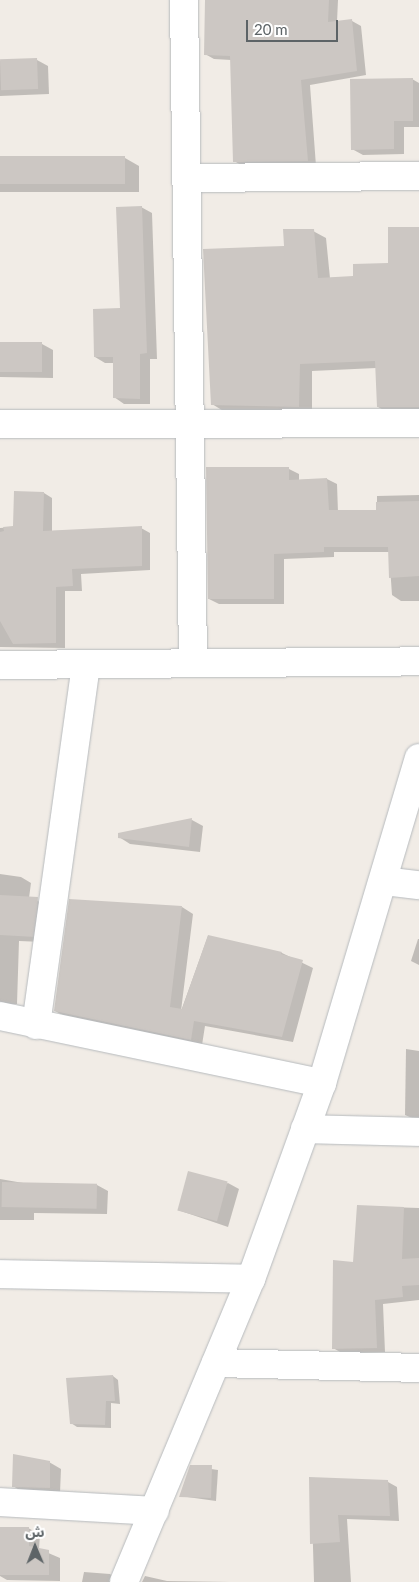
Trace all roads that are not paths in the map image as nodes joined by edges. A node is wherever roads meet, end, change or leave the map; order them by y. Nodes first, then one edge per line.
1 (184, 0) edge
2 (419, 176) edge
3 (189, 178) junction
4 (190, 422) junction
5 (419, 423) edge
6 (0, 424) edge
7 (419, 661) edge
8 (193, 662) junction
9 (0, 665) edge
10 (86, 666) junction
11 (419, 758) edge
12 (384, 881) junction
13 (419, 885) edge
14 (0, 1016) edge
15 (36, 1025) junction
16 (322, 1083) junction
17 (305, 1129) junction
18 (419, 1132) edge
19 (0, 1274) edge
20 (251, 1279) junction
21 (216, 1363) junction
22 (419, 1368) edge
23 (0, 1502) edge
24 (155, 1511) junction
25 (124, 1582) edge

1 - 3 street
2 - 3 street
3 - 4 street
4 - 5 street
4 - 6 street
4 - 8 street
7 - 8 street
8 - 10 street
9 - 10 street
10 - 15 street
11 - 12 street
12 - 13 street
12 - 16 street
14 - 15 street
15 - 16 street
16 - 17 street
17 - 18 street
17 - 20 street
19 - 20 street
20 - 21 street
21 - 22 street
21 - 24 street
23 - 24 street
24 - 25 street

